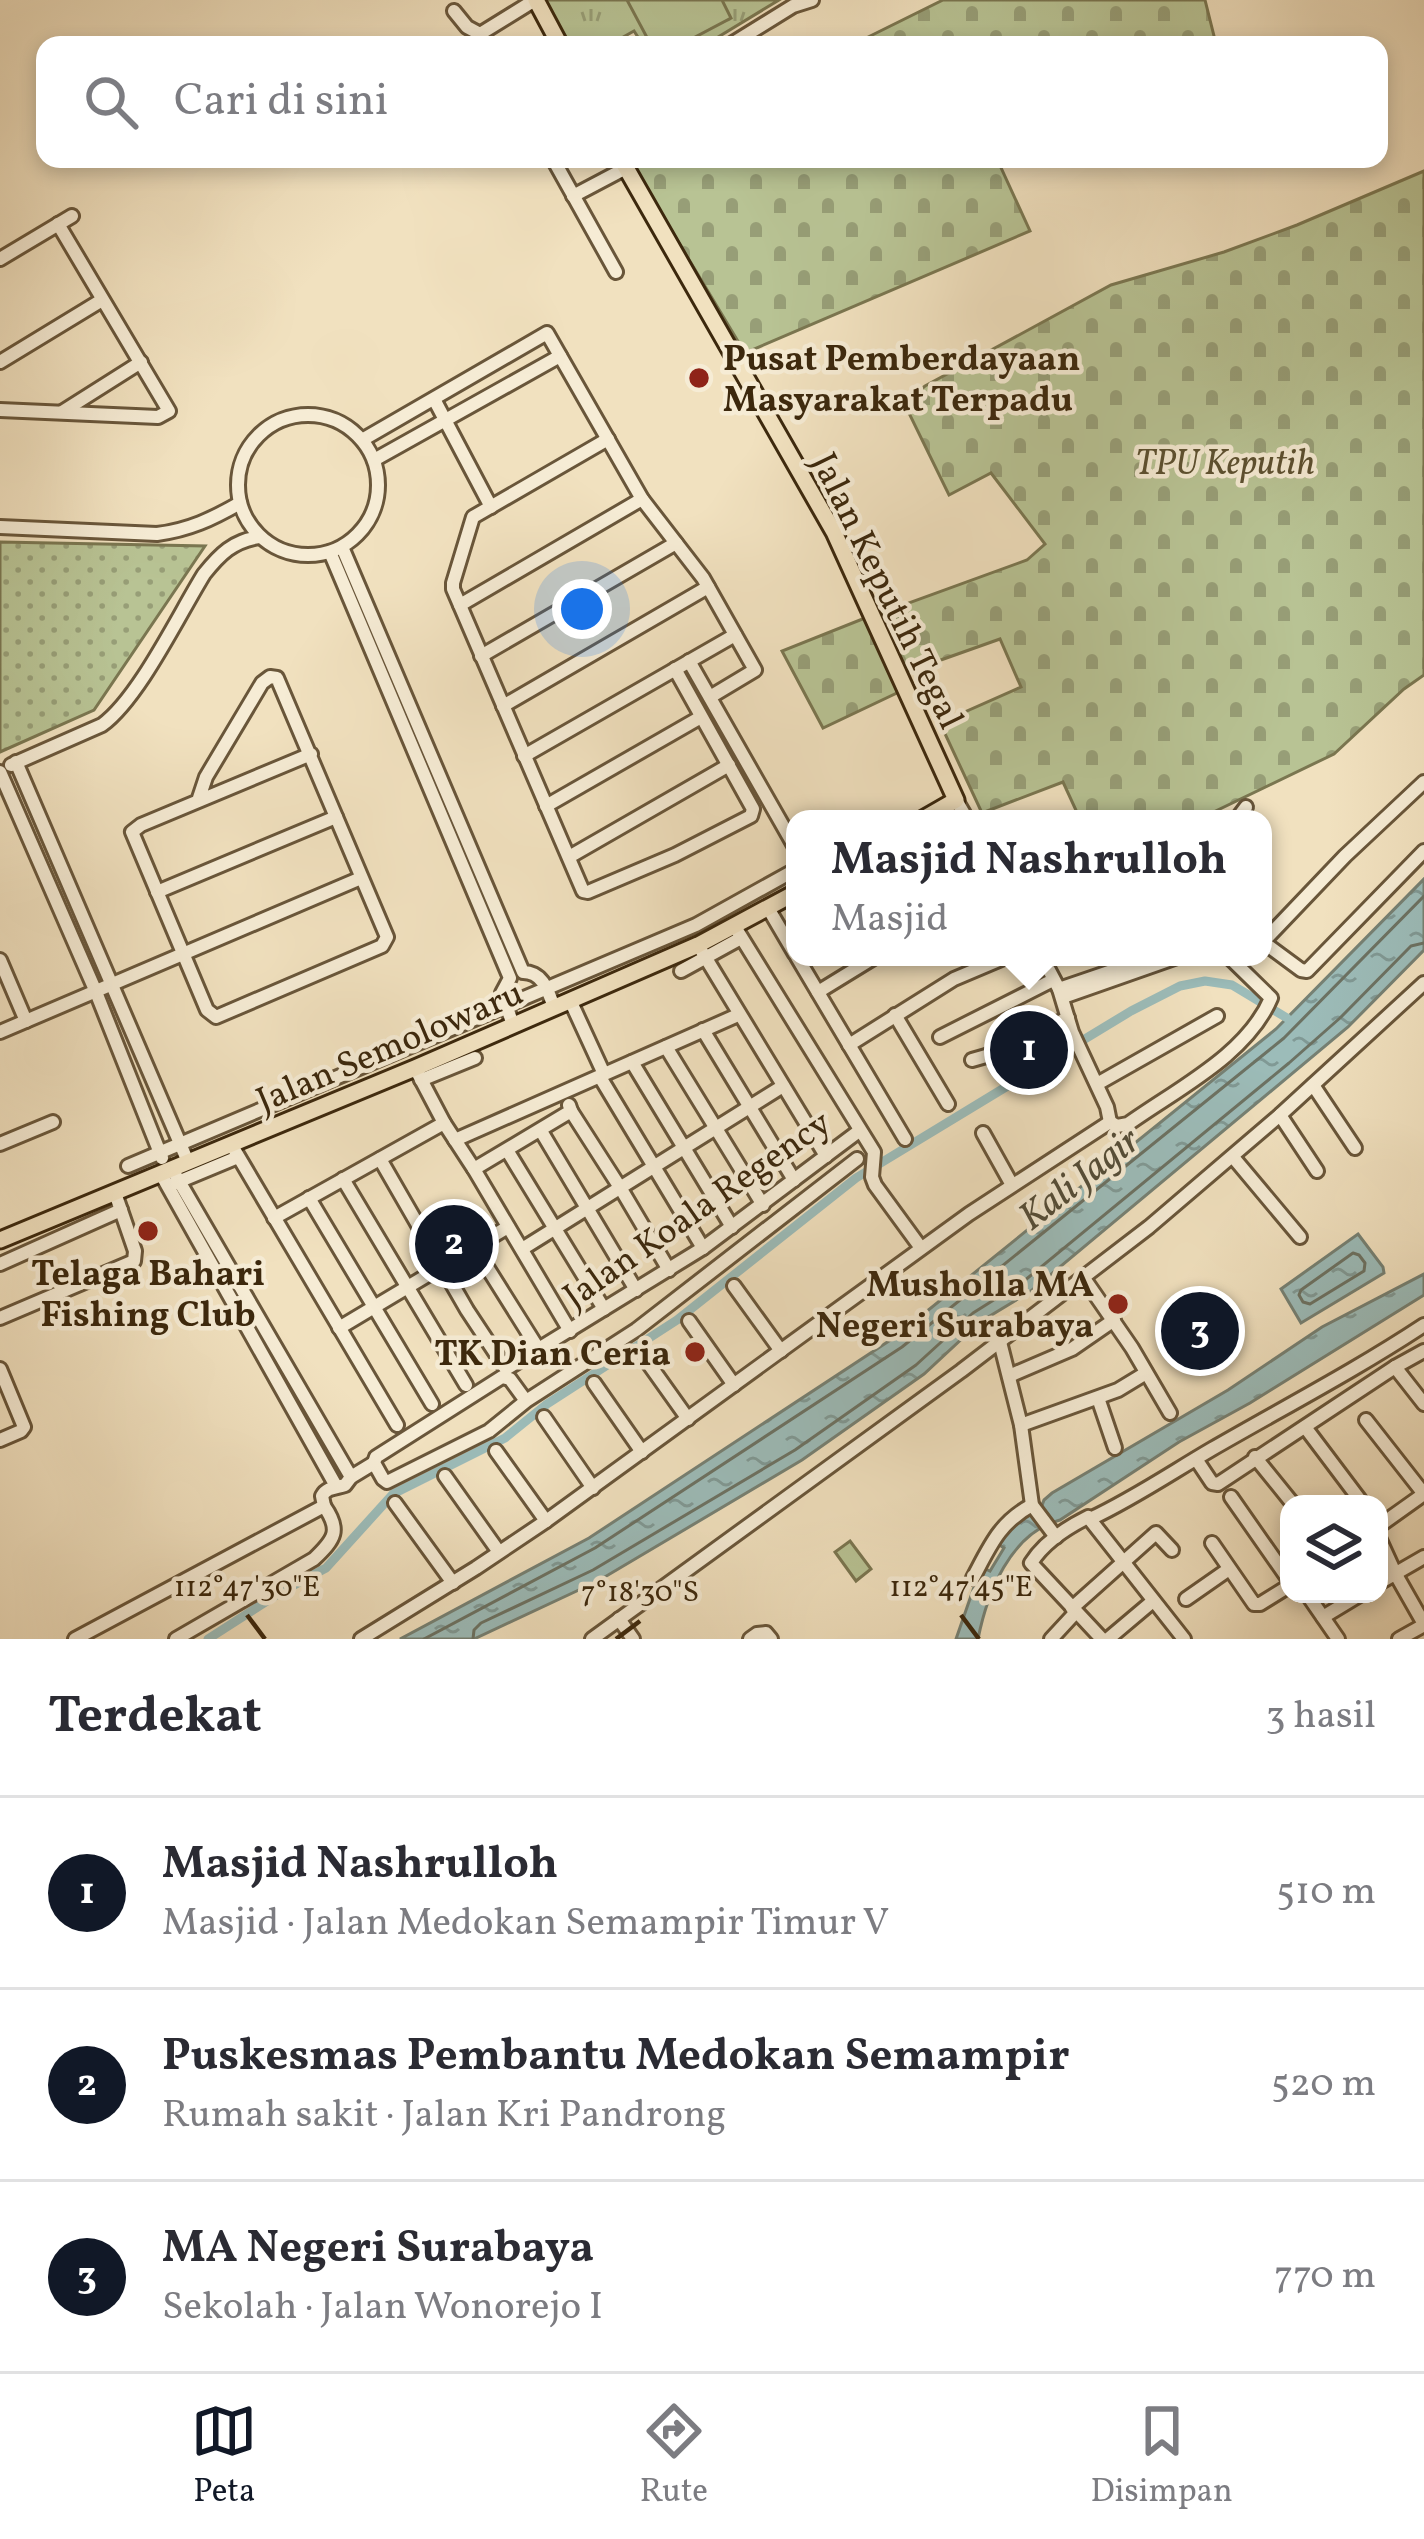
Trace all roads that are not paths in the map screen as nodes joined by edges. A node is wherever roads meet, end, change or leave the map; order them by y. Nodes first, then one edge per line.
1 (535, 0) edge
2 (812, 0) edge
3 (454, 11) dead end
4 (555, 36) edge
5 (745, 36) edge
6 (558, 168) edge
7 (615, 168) edge
8 (626, 168) edge
9 (573, 196) junction
10 (0, 259) edge
11 (616, 272) dead end
12 (103, 301) junction
13 (560, 356) junction
14 (0, 362) edge
15 (141, 362) junction
16 (434, 398) junction
17 (0, 410) edge
18 (62, 412) junction
19 (446, 419) junction
20 (608, 439) junction
21 (362, 440) junction
22 (374, 460) junction
23 (642, 499) junction
24 (240, 503) junction
25 (491, 507) junction
26 (0, 527) edge
27 (260, 537) junction
28 (676, 543) junction
29 (336, 549) junction
30 (708, 587) junction
31 (460, 604) junction
32 (735, 635) junction
33 (481, 656) junction
34 (689, 661) junction
35 (675, 669) junction
36 (710, 697) junction
37 (503, 706) junction
38 (701, 716) junction
39 (310, 754) junction
40 (524, 756) junction
41 (16, 762) junction
42 (729, 765) junction
43 (0, 770) edge
44 (1424, 782) edge
45 (956, 800) junction
46 (198, 801) junction
47 (547, 806) junction
48 (939, 810) edge
49 (962, 810) edge
50 (29, 816) junction
51 (336, 817) junction
52 (786, 831) edge
53 (1424, 850) edge
54 (569, 857) junction
55 (786, 875) edge
56 (361, 878) junction
57 (158, 892) junction
58 (786, 897) edge
59 (767, 908) junction
60 (738, 933) junction
61 (1272, 933) edge
62 (786, 939) edge
63 (1272, 949) edge
64 (701, 952) junction
65 (183, 956) junction
66 (0, 960) edge
67 (802, 966) edge
68 (860, 966) edge
69 (986, 966) edge
70 (1046, 966) edge
71 (1126, 966) edge
72 (1144, 966) edge
73 (1238, 966) edge
74 (681, 971) dead end
75 (516, 975) junction
76 (1424, 983) edge
77 (112, 986) junction
78 (1058, 989) junction
79 (96, 992) junction
80 (818, 992) junction
81 (555, 998) junction
82 (510, 1015) junction
83 (738, 1015) junction
84 (895, 1015) junction
85 (1217, 1016) dead end
86 (26, 1021) junction
87 (1070, 1025) junction
88 (703, 1030) junction
89 (0, 1032) edge
90 (940, 1037) dead end
91 (849, 1045) junction
92 (666, 1047) junction
93 (476, 1058) dead end
94 (972, 1060) dead end
95 (632, 1061) junction
96 (418, 1074) junction
97 (602, 1076) junction
98 (1097, 1084) junction
99 (1312, 1085) junction
100 (783, 1086) junction
101 (565, 1093) junction
102 (948, 1103) dead end
103 (165, 1105) junction
104 (750, 1106) junction
105 (571, 1112) junction
106 (146, 1113) junction
107 (1280, 1115) junction
108 (53, 1122) dead end
109 (1110, 1122) junction
110 (444, 1124) junction
111 (717, 1128) junction
112 (541, 1131) junction
113 (860, 1131) junction
114 (983, 1133) dead end
115 (905, 1139) dead end
116 (454, 1140) junction
117 (0, 1144) edge
118 (684, 1148) junction
119 (1354, 1148) dead end
120 (235, 1150) junction
121 (507, 1150) junction
122 (826, 1156) junction
123 (1233, 1157) junction
124 (380, 1159) junction
125 (856, 1160) dead end
126 (173, 1164) junction
127 (128, 1166) dead end
128 (652, 1167) junction
129 (474, 1169) junction
130 (1317, 1171) dead end
131 (343, 1179) junction
132 (794, 1180) junction
133 (1012, 1185) junction
134 (621, 1189) junction
135 (115, 1193) junction
136 (309, 1198) junction
137 (764, 1204) junction
138 (588, 1208) junction
139 (121, 1210) junction
140 (274, 1217) junction
141 (508, 1227) junction
142 (556, 1227) junction
143 (732, 1227) junction
144 (1300, 1237) dead end
145 (0, 1240) edge
146 (475, 1248) junction
147 (703, 1248) junction
148 (921, 1248) junction
149 (522, 1249) junction
150 (0, 1264) edge
151 (443, 1268) junction
152 (221, 1270) junction
153 (669, 1270) junction
154 (1083, 1277) junction
155 (734, 1286) dead end
156 (409, 1288) junction
157 (636, 1290) junction
158 (374, 1307) junction
159 (604, 1309) junction
160 (0, 1318) edge
161 (1114, 1320) junction
162 (689, 1322) dead end
163 (1424, 1325) edge
164 (339, 1328) junction
165 (570, 1331) junction
166 (1000, 1342) junction
167 (539, 1350) junction
168 (781, 1351) junction
169 (1424, 1351) edge
170 (640, 1353) dead end
171 (1395, 1367) junction
172 (503, 1372) junction
173 (1146, 1373) junction
174 (1, 1376) edge
175 (1009, 1376) junction
176 (595, 1383) dead end
177 (466, 1385) dead end
178 (734, 1385) junction
179 (1098, 1398) junction
180 (526, 1401) junction
181 (307, 1402) junction
182 (432, 1404) dead end
183 (1424, 1404) edge
184 (292, 1411) junction
185 (1170, 1413) dead end
186 (544, 1418) dead end
187 (688, 1419) junction
188 (1366, 1420) dead end
189 (397, 1425) dead end
190 (1022, 1425) junction
191 (1305, 1427) junction
192 (406, 1438) junction
193 (0, 1440) edge
194 (1115, 1448) dead end
195 (496, 1451) dead end
196 (642, 1452) junction
197 (1255, 1457) junction
198 (1196, 1459) junction
199 (374, 1461) junction
200 (423, 1464) junction
201 (445, 1476) dead end
202 (351, 1477) junction
203 (336, 1486) junction
204 (593, 1488) junction
205 (1286, 1495) edge
206 (1356, 1495) edge
207 (1231, 1497) dead end
208 (395, 1503) dead end
209 (324, 1506) junction
210 (1034, 1507) junction
211 (1089, 1518) junction
212 (1388, 1520) edge
213 (546, 1521) junction
214 (1052, 1532) junction
215 (1212, 1543) dead end
216 (1172, 1550) dead end
217 (499, 1552) junction
218 (1424, 1557) edge
219 (1388, 1558) edge
220 (1121, 1562) junction
221 (1229, 1569) junction
222 (1280, 1570) edge
223 (1388, 1570) edge
224 (1395, 1573) junction
225 (1388, 1577) edge
226 (973, 1578) dead end
227 (453, 1583) junction
228 (1280, 1590) edge
229 (1186, 1599) dead end
230 (1153, 1601) junction
231 (1313, 1603) edge
232 (1346, 1603) edge
233 (1074, 1610) junction
234 (1323, 1617) junction
235 (619, 1619) junction
236 (1424, 1624) edge
237 (768, 1636) edge
238 (600, 1637) edge
239 (79, 1638) edge
240 (1181, 1638) edge
241 (176, 1639) edge
242 (361, 1639) edge
243 (633, 1639) edge
244 (750, 1639) edge
245 (1051, 1639) edge
246 (1105, 1639) edge
247 (1338, 1639) edge
248 (1399, 1639) edge

1 - 3 street
1 - 4 main road
2 - 5 street
6 - 9 street
7 - 9 street
8 - 45 main road, Jalan Keputih Tegal
9 - 11 street
10 - 12 street
12 - 14 street
12 - 15 street
13 - 16 street
13 - 19 street
13 - 20 street
15 - 18 street
15 - 18 street
16 - 19 street
16 - 21 street
17 - 18 street
19 - 22 street
19 - 25 street
20 - 23 street
20 - 25 street
21 - 22 street
21 - 24 street
22 - 29 street
23 - 28 street
23 - 31 street
24 - 26 street
24 - 27 street
25 - 31 street
27 - 29 street
27 - 41 street
28 - 30 street
28 - 33 street
29 - 75 street
30 - 32 street
30 - 37 street
31 - 33 street
32 - 34 street
32 - 36 street
33 - 37 street
34 - 35 street
34 - 36 street
35 - 38 street
35 - 40 street
36 - 52 street
37 - 40 street
38 - 42 street
38 - 47 street
39 - 46 street
39 - 46 street
39 - 51 street
40 - 47 street
41 - 43 street
41 - 50 street
42 - 54 street
42 - 54 street
43 - 50 street
44 - 61 street
45 - 48 main road
45 - 49 street
46 - 57 street
47 - 54 street
50 - 77 street
50 - 79 street
51 - 56 street
51 - 57 street
53 - 63 street
55 - 81 street
56 - 65 street
56 - 65 street
57 - 65 street
58 - 59 main road, Jalan Semolowaru
59 - 60 main road, Jalan Semolowaru
59 - 62 street
60 - 64 main road, Jalan Semolowaru
60 - 113 street
64 - 74 street
64 - 81 main road, Jalan Semolowaru
64 - 83 street
65 - 77 street
66 - 86 street
67 - 80 street
68 - 80 street
69 - 84 street
70 - 78 street
71 - 78 street
72 - 78 street
73 - 109 street
75 - 81 street
75 - 82 street
76 - 99 street
77 - 79 street
77 - 103 street
78 - 87 street
78 - 90 street
79 - 86 street
79 - 106 street
80 - 91 street
81 - 82 main road, Jalan Semolowaru
81 - 97 street
82 - 96 main road, Jalan Semolowaru
82 - 126 street
83 - 88 street
83 - 100 street
84 - 91 street
84 - 102 street
85 - 98 street
86 - 89 street
87 - 94 street
87 - 98 street
88 - 92 street
88 - 104 street
91 - 115 street
92 - 95 street
92 - 111 street
93 - 96 street
95 - 97 street
95 - 118 street
96 - 110 street
96 - 120 main road, Jalan Semolowaru
97 - 101 street
97 - 128 street
98 - 109 street
99 - 107 street
99 - 119 street
100 - 104 street
100 - 122 street
101 - 105 street
101 - 116 street
103 - 106 street
103 - 126 street
104 - 111 street
104 - 132 street
105 - 112 street
105 - 134 street
106 - 126 street
107 - 123 street
107 - 130 street
108 - 117 street
109 - 133 street
110 - 116 street
110 - 124 street
111 - 118 street
111 - 137 street
112 - 121 street
112 - 138 street
113 - 122 street, Jalan Koala Regency
113 - 148 street
114 - 133 street
116 - 129 street
118 - 128 street
118 - 143 street
120 - 126 main road, Jalan Semolowaru
120 - 140 street
121 - 129 street
121 - 142 street
122 - 132 street, Jalan Koala Regency
123 - 144 street
123 - 154 street
124 - 131 street
124 - 151 street
125 - 180 street
126 - 127 street
126 - 135 main road, Jalan Semolowaru
126 - 152 street
128 - 134 street
128 - 147 street
129 - 141 street
131 - 136 street
131 - 156 street
132 - 137 street, Jalan Koala Regency
133 - 148 street
134 - 138 street
134 - 153 street
135 - 139 street
135 - 145 main road, Jalan Semolowaru
136 - 140 street
136 - 158 street
137 - 143 street, Jalan Koala Regency
138 - 142 street
138 - 157 street
139 - 150 street
139 - 160 street
140 - 164 street
141 - 146 street
141 - 149 street
142 - 149 street
142 - 159 street
143 - 147 street, Jalan Koala Regency
146 - 151 street
146 - 167 street
147 - 153 street, Jalan Koala Regency
148 - 168 street
149 - 165 street
151 - 156 street
151 - 172 street
152 - 181 street
152 - 184 street
153 - 157 street, Jalan Koala Regency
154 - 161 street
154 - 166 street
155 - 168 street
156 - 158 street
156 - 177 street
157 - 159 street, Jalan Koala Regency
158 - 164 street
158 - 182 street
159 - 165 street, Jalan Koala Regency
161 - 173 street
161 - 175 street
162 - 178 street
163 - 198 street
164 - 189 street
165 - 167 street, Jalan Koala Regency
166 - 175 street
166 - 235 street
167 - 172 street, Jalan Koala Regency
168 - 178 street
169 - 171 street
170 - 187 street
171 - 183 street
171 - 191 street
172 - 180 street
172 - 192 street, Jalan Koala Regency
173 - 179 street
173 - 185 street
174 - 193 street
175 - 190 street
176 - 196 street
178 - 187 street
179 - 190 street
179 - 194 street
180 - 200 street
181 - 184 street
181 - 202 street
184 - 203 street
186 - 204 street
187 - 196 street
188 - 212 street
190 - 210 street
191 - 197 street
191 - 206 street
192 - 199 street, Jalan Koala Regency
192 - 200 street
195 - 213 street
196 - 204 street
197 - 198 street
197 - 205 street
198 - 211 street
199 - 200 street
199 - 202 street, Jalan Koala Regency
201 - 217 street
202 - 203 street, Jalan Koala Regency
203 - 209 street
204 - 213 street
207 - 222 street
208 - 227 street
209 - 239 street
209 - 241 street
210 - 214 street
210 - 226 street
211 - 214 street
211 - 220 street
213 - 217 street
214 - 233 street
215 - 221 street
216 - 220 street
217 - 227 street
218 - 224 street
219 - 224 street
220 - 230 street
220 - 233 street
221 - 228 street
221 - 229 street
223 - 224 street
224 - 225 street
224 - 236 street
227 - 242 street
230 - 240 street
230 - 246 street
231 - 234 street
232 - 234 street
233 - 245 street
233 - 246 street
234 - 247 street
235 - 238 street
235 - 243 street
236 - 248 street
237 - 244 street

